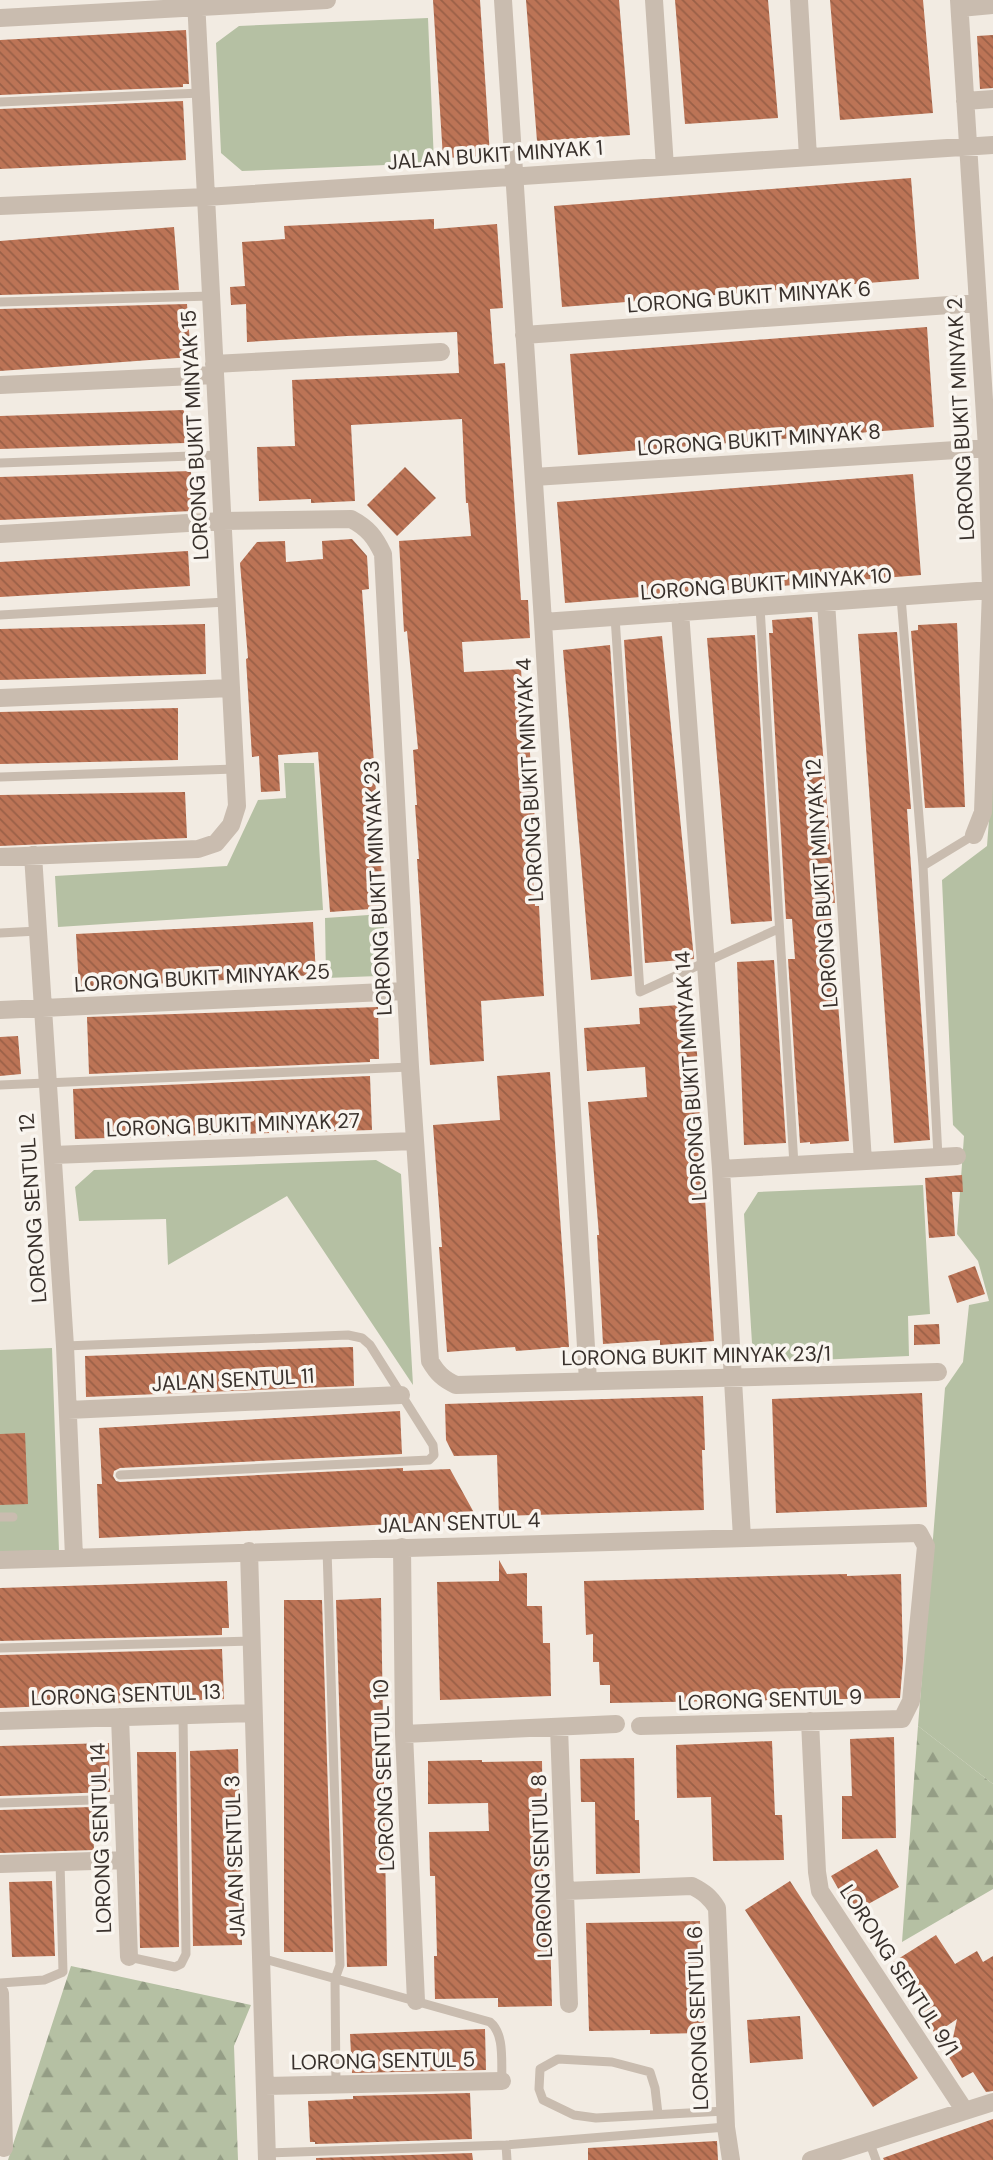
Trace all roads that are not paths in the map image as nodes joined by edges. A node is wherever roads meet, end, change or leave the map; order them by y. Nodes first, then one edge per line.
1 (327, 0) edge
2 (503, 0) edge
3 (654, 0) edge
4 (799, 0) edge
5 (196, 4) edge
6 (960, 4) edge
7 (993, 5) edge
8 (0, 18) edge
9 (201, 93) junction
10 (993, 99) edge
11 (965, 101) junction
12 (0, 102) edge
13 (993, 145) edge
14 (968, 146) junction
15 (808, 157) junction
16 (665, 167) junction
17 (513, 176) junction
18 (206, 197) junction
19 (0, 206) edge
20 (211, 296) junction
21 (0, 302) edge
22 (978, 303) junction
23 (524, 335) junction
24 (441, 352) dead end
25 (214, 369) junction
26 (0, 385) edge
27 (987, 448) junction
28 (219, 455) junction
29 (0, 463) edge
30 (534, 477) junction
31 (222, 521) junction
32 (0, 534) edge
33 (991, 590) junction
34 (901, 597) junction
35 (226, 602) junction
36 (826, 602) junction
37 (760, 607) junction
38 (680, 612) junction
39 (0, 615) edge
40 (615, 617) junction
41 (543, 622) junction
42 (231, 688) junction
43 (0, 698) edge
44 (235, 769) junction
45 (0, 777) edge
46 (974, 835) joint
47 (33, 855) junction
48 (0, 857) edge
49 (923, 866) junction
50 (778, 929) junction
51 (38, 931) junction
52 (0, 933) edge
53 (706, 962) junction
54 (405, 991) junction
55 (43, 1008) junction
56 (0, 1010) edge
57 (410, 1067) junction
58 (48, 1083) junction
59 (0, 1085) edge
60 (414, 1141) junction
61 (53, 1155) junction
62 (957, 1156) dead end
63 (939, 1157) junction
64 (863, 1161) junction
65 (794, 1165) junction
66 (721, 1168) junction
67 (65, 1346) junction
68 (938, 1373) dead end
69 (733, 1378) junction
70 (587, 1381) junction
71 (456, 1385) joint
72 (401, 1395) junction
73 (68, 1410) junction
74 (120, 1475) dead end
75 (0, 1517) edge
76 (13, 1517) dead end
77 (742, 1538) junction
78 (401, 1547) junction
79 (327, 1549) junction
80 (249, 1551) junction
81 (74, 1557) junction
82 (0, 1560) edge
83 (252, 1641) junction
84 (0, 1648) edge
85 (253, 1713) junction
86 (183, 1715) junction
87 (120, 1717) junction
88 (902, 1719) joint
89 (0, 1721) edge
90 (810, 1721) junction
91 (616, 1724) dead end
92 (640, 1726) dead end
93 (559, 1727) junction
94 (404, 1734) junction
95 (123, 1799) junction
96 (0, 1803) edge
97 (125, 1860) junction
98 (60, 1862) junction
99 (0, 1864) edge
100 (565, 1891) junction
101 (129, 1957) joint
102 (261, 1958) junction
103 (335, 1979) junction
104 (0, 1983) edge
105 (0, 1993) edge
106 (416, 2000) junction
107 (569, 2004) dead end
108 (502, 2081) joint
109 (336, 2085) junction
110 (265, 2086) junction
111 (993, 2102) edge
112 (965, 2110) junction
113 (658, 2114) junction
114 (725, 2119) junction
115 (869, 2141) junction
116 (506, 2145) junction
117 (4, 2148) dead end
118 (267, 2156) edge
119 (507, 2160) edge
120 (731, 2160) edge
121 (811, 2160) edge
122 (876, 2160) edge

1 - 5 street
2 - 17 street, LORONG BUKIT MINYAK 4
3 - 16 street
4 - 15 street
5 - 8 street
5 - 9 street, LORONG BUKIT MINYAK 15
6 - 7 street
6 - 11 street, LORONG BUKIT MINYAK 2
9 - 12 lane
9 - 18 street, LORONG BUKIT MINYAK 15
10 - 11 street
11 - 14 street, LORONG BUKIT MINYAK 2
13 - 14 street, JALAN BUKIT MINYAK 1
14 - 15 street, JALAN BUKIT MINYAK 1
14 - 22 street, LORONG BUKIT MINYAK 2
15 - 16 street, JALAN BUKIT MINYAK 1
16 - 17 street, JALAN BUKIT MINYAK 1
17 - 18 street, JALAN BUKIT MINYAK 1
17 - 23 street, LORONG BUKIT MINYAK 4
18 - 19 street, JALAN BUKIT MINYAK 1
18 - 20 street, LORONG BUKIT MINYAK 15
20 - 21 lane
20 - 25 street, LORONG BUKIT MINYAK 15
22 - 23 street, LORONG BUKIT MINYAK 6
22 - 27 street, LORONG BUKIT MINYAK 2
23 - 30 street, LORONG BUKIT MINYAK 4
24 - 25 street
25 - 26 street
25 - 28 street, LORONG BUKIT MINYAK 15
27 - 30 street, LORONG BUKIT MINYAK 8
27 - 33 street, LORONG BUKIT MINYAK 2
28 - 29 lane
28 - 31 street, LORONG BUKIT MINYAK 15
30 - 41 street, LORONG BUKIT MINYAK 4
31 - 32 street, LORONG BUKIT MINYAK 23
31 - 35 street, LORONG BUKIT MINYAK 15
31 - 54 street, LORONG BUKIT MINYAK 23
33 - 34 street, LORONG BUKIT MINYAK 10
33 - 46 street, LORONG BUKIT MINYAK 2
34 - 36 street, LORONG BUKIT MINYAK 10
34 - 49 lane
35 - 39 lane
35 - 42 street, LORONG BUKIT MINYAK 15
36 - 37 street, LORONG BUKIT MINYAK 10
36 - 64 street, LORONG BUKIT MINYAK 12
37 - 38 street, LORONG BUKIT MINYAK 10
37 - 50 lane
38 - 40 street, LORONG BUKIT MINYAK 10
38 - 53 street, LORONG BUKIT MINYAK 14
40 - 41 street, LORONG BUKIT MINYAK 10
40 - 53 lane
41 - 70 street, LORONG BUKIT MINYAK 4
42 - 43 street
42 - 44 street, LORONG BUKIT MINYAK 15
44 - 45 lane
44 - 47 street, LORONG BUKIT MINYAK 15
46 - 49 lane
47 - 48 street
47 - 51 street, LORONG SENTUL 12
49 - 63 lane
50 - 53 lane
50 - 65 lane
51 - 52 lane
51 - 55 street, LORONG SENTUL 12
53 - 66 street, LORONG BUKIT MINYAK 14
54 - 55 street, LORONG BUKIT MINYAK 25
54 - 57 street, LORONG BUKIT MINYAK 23
55 - 56 street, LORONG BUKIT MINYAK 25
55 - 58 street, LORONG SENTUL 12
57 - 58 lane
57 - 60 street, LORONG BUKIT MINYAK 23
58 - 59 lane
58 - 61 street, LORONG SENTUL 12
60 - 61 street, LORONG BUKIT MINYAK 27
60 - 71 street, LORONG BUKIT MINYAK 23
61 - 67 street, LORONG SENTUL 12
62 - 63 street
63 - 64 street
64 - 65 street
65 - 66 street
66 - 69 street, LORONG BUKIT MINYAK 14
67 - 72 lane
67 - 73 street, LORONG SENTUL 12
68 - 69 street, LORONG BUKIT MINYAK 23/1
69 - 70 street, LORONG BUKIT MINYAK 23/1
69 - 77 street, LORONG BUKIT MINYAK 14
70 - 71 street, LORONG BUKIT MINYAK 23/1
72 - 73 street, JALAN SENTUL 11
72 - 74 lane
73 - 81 street, LORONG SENTUL 12
75 - 76 lane
77 - 78 street, JALAN SENTUL 4
77 - 88 street, JALAN SENTUL 4
78 - 79 street, JALAN SENTUL 4
78 - 94 street, LORONG SENTUL 10
79 - 80 street, JALAN SENTUL 4
79 - 103 lane
80 - 81 street, JALAN SENTUL 4
80 - 83 street, JALAN SENTUL 3
81 - 82 street, JALAN SENTUL 4
83 - 84 lane
83 - 85 street, JALAN SENTUL 3
85 - 86 street, LORONG SENTUL 13
85 - 102 street, JALAN SENTUL 3
86 - 87 street, LORONG SENTUL 13
86 - 101 lane
87 - 89 street, LORONG SENTUL 13
87 - 95 street, LORONG SENTUL 14
88 - 90 street, LORONG SENTUL 9
90 - 92 street, LORONG SENTUL 9
90 - 112 street, LORONG SENTUL 9/1
91 - 93 street
93 - 94 street
93 - 100 street, LORONG SENTUL 8
94 - 106 street, LORONG SENTUL 10
95 - 96 lane
95 - 97 street, LORONG SENTUL 14
97 - 98 street
97 - 101 street, LORONG SENTUL 14
98 - 99 street
98 - 104 lane
100 - 107 street, LORONG SENTUL 8
100 - 114 street, LORONG SENTUL 6
102 - 103 lane
102 - 110 street, JALAN SENTUL 3
103 - 106 lane
103 - 109 lane
105 - 117 street
106 - 108 lane
108 - 109 street, LORONG SENTUL 5
109 - 110 street, LORONG SENTUL 5
110 - 118 street, JALAN SENTUL 3
111 - 112 street
112 - 115 street
113 - 113 lane
113 - 114 lane
114 - 116 lane
114 - 120 street, LORONG SENTUL 6
115 - 121 street
115 - 122 lane
116 - 118 lane
116 - 119 lane

